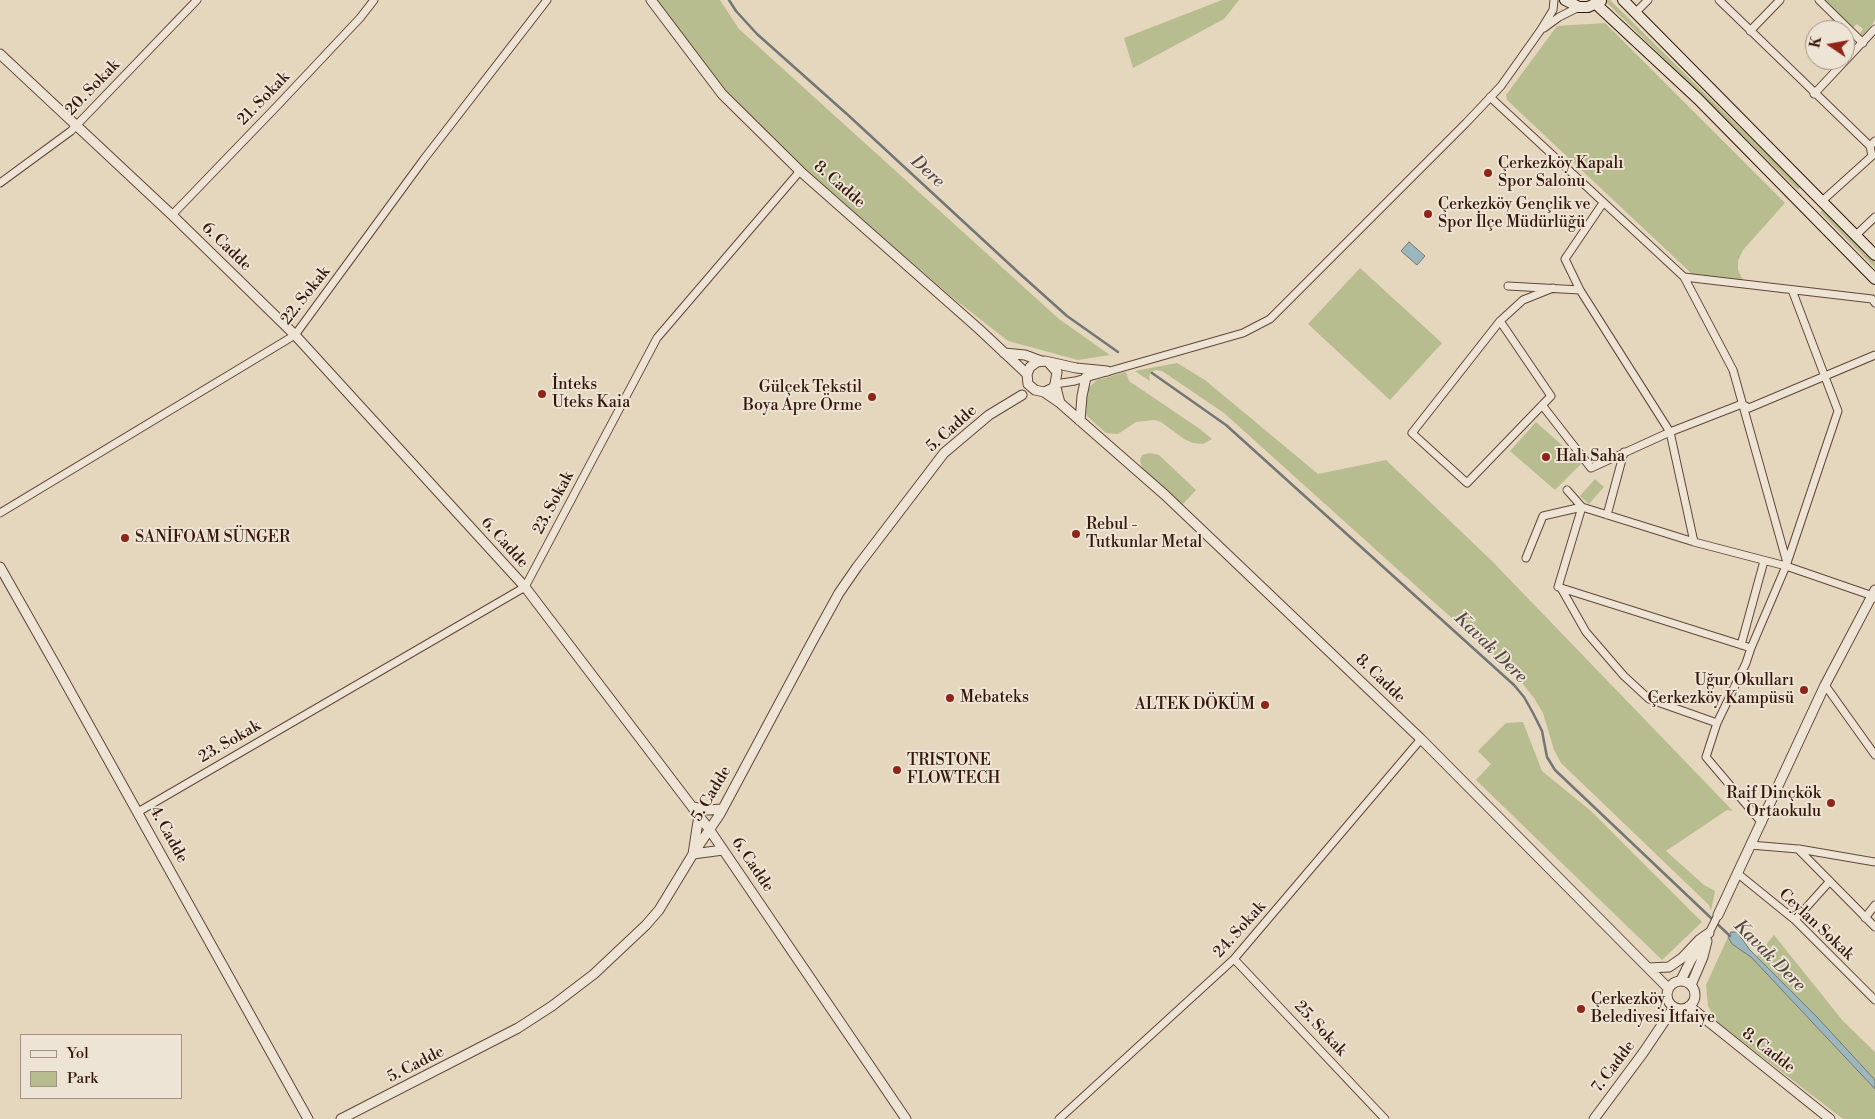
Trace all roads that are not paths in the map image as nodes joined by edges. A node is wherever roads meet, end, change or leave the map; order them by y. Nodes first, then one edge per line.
1 (197, 0) edge
2 (374, 0) edge
3 (546, 0) edge
4 (651, 0) edge
5 (1554, 0) edge
6 (1565, 0) edge
7 (1623, 0) edge
8 (1648, 0) edge
9 (1719, 0) edge
10 (1780, 0) edge
11 (1819, 0) edge
12 (1599, 2) edge
13 (1579, 7) junction
14 (1636, 13) junction
15 (1875, 29) edge
16 (1540, 31) junction
17 (1750, 31) junction
18 (1862, 43) junction
19 (0, 54) edge
20 (1814, 94) junction
21 (1490, 97) junction
22 (76, 126) junction
23 (1872, 144) edge
24 (800, 171) junction
25 (0, 183) edge
26 (1806, 187) junction
27 (1795, 198) junction
28 (1821, 202) junction
29 (1604, 203) junction
30 (1810, 213) junction
31 (172, 215) junction
32 (1875, 217) edge
33 (1855, 236) junction
34 (1875, 255) edge
35 (1684, 277) junction
36 (1875, 279) edge
37 (1508, 286) dead end
38 (1552, 288) junction
39 (1580, 290) junction
40 (1792, 290) junction
41 (1875, 303) edge
42 (1500, 321) junction
43 (296, 335) junction
44 (1004, 353) junction
45 (1875, 354) edge
46 (1045, 362) junction
47 (1108, 371) junction
48 (1086, 377) junction
49 (1824, 377) junction
50 (1028, 379) junction
51 (1056, 384) junction
52 (1042, 392) junction
53 (1022, 395) junction
54 (1060, 403) junction
55 (1742, 404) junction
56 (1542, 405) junction
57 (1080, 421) junction
58 (1670, 432) junction
59 (1624, 452) junction
60 (1566, 490) dead end
61 (1582, 507) junction
62 (0, 513) edge
63 (1607, 515) junction
64 (1694, 542) junction
65 (1526, 558) dead end
66 (1764, 561) junction
67 (1786, 565) junction
68 (0, 567) edge
69 (525, 587) junction
70 (1561, 588) junction
71 (1874, 595) edge
72 (1741, 645) junction
73 (1751, 648) junction
74 (1825, 685) junction
75 (1717, 723) junction
76 (1421, 739) junction
77 (1875, 755) edge
78 (692, 807) junction
79 (722, 809) junction
80 (138, 812) junction
81 (699, 815) junction
82 (1762, 823) junction
83 (709, 829) junction
84 (1750, 845) junction
85 (1798, 849) junction
86 (723, 850) junction
87 (693, 854) junction
88 (1875, 862) edge
89 (1736, 873) junction
90 (1830, 881) junction
91 (1875, 905) edge
92 (1718, 916) joint
93 (1865, 918) junction
94 (1795, 920) junction
95 (1875, 927) edge
96 (1709, 933) junction
97 (1234, 959) junction
98 (1648, 968) junction
99 (1682, 980) junction
100 (1691, 985) junction
101 (1668, 988) junction
102 (1875, 1000) edge
103 (1688, 1006) junction
104 (1674, 1007) junction
105 (308, 1119) edge
106 (341, 1119) edge
107 (906, 1119) edge
108 (1059, 1119) edge
109 (1385, 1119) edge
110 (1594, 1119) edge
111 (1830, 1119) edge

1 - 22 street, 20. Sokak
2 - 31 street, 21. Sokak
3 - 43 street, 22. Sokak
4 - 24 street, 8. Cadde
5 - 16 street
6 - 13 main road
7 - 14 main road
8 - 14 street
9 - 17 street
10 - 17 street
11 - 18 street
12 - 13 main road
12 - 27 main road
13 - 16 street
14 - 26 main road
15 - 18 street
16 - 21 street
17 - 20 street
18 - 20 street
19 - 22 street, 6. Cadde
20 - 23 street
21 - 29 street
21 - 47 street
22 - 25 street, 20. Sokak
22 - 31 street, 6. Cadde
23 - 28 street
24 - 44 street, 8. Cadde
24 - 69 street, 23. Sokak
26 - 27 main road
26 - 28 main road
27 - 30 main road
28 - 30 main road
28 - 33 main road
29 - 35 street
29 - 39 street
30 - 36 main road
31 - 43 street, 6. Cadde
32 - 33 street
33 - 34 main road
35 - 40 street
35 - 55 street
37 - 38 street
38 - 39 street
38 - 42 street
39 - 58 street
40 - 41 street
40 - 49 street
42 - 56 street
42 - 56 street
43 - 62 street, 22. Sokak
43 - 69 street, 6. Cadde
44 - 46 street
44 - 50 street, 8. Cadde
45 - 49 street
46 - 47 street
46 - 50 street
46 - 51 street
47 - 48 street
48 - 51 street
48 - 57 street
49 - 55 street
49 - 67 street
50 - 52 street
50 - 53 street
51 - 52 street
51 - 54 street
52 - 53 street
52 - 54 street, 8. Cadde
53 - 79 street, 5. Cadde
54 - 57 street, 8. Cadde
55 - 58 street
55 - 67 street
56 - 59 street
57 - 76 street, 8. Cadde
58 - 59 street
58 - 64 street
59 - 63 street
60 - 61 street
61 - 63 street
61 - 65 street
61 - 70 street
63 - 64 street
64 - 66 street
66 - 67 street
66 - 72 street
67 - 71 street
67 - 73 street
68 - 80 street, 4. Cadde
69 - 78 street, 6. Cadde
69 - 80 street, 23. Sokak
70 - 72 street
70 - 75 street
71 - 74 street
72 - 73 street
73 - 75 street
74 - 77 street
74 - 82 street
75 - 82 street
76 - 97 street, 24. Sokak
76 - 98 street, 8. Cadde
78 - 79 street
78 - 81 street, 6. Cadde
79 - 83 street, 5. Cadde
80 - 105 street, 4. Cadde
81 - 83 street, 6. Cadde
81 - 87 street
82 - 84 street
83 - 86 street, 6. Cadde
83 - 87 street, 5. Cadde
84 - 85 street
84 - 89 street
85 - 88 street
85 - 90 street
86 - 87 street
86 - 107 street, 6. Cadde
87 - 106 street, 5. Cadde
89 - 92 street
89 - 94 street, Ceylan Sokak
90 - 93 street
90 - 94 street
91 - 93 street
92 - 96 street
93 - 95 street
94 - 102 street, Ceylan Sokak
96 - 98 street
96 - 99 street
96 - 100 street
97 - 108 street, 24. Sokak
97 - 109 street, 25. Sokak
98 - 101 street, 8. Cadde
99 - 100 street
99 - 101 street
100 - 103 street
101 - 104 street
103 - 104 street
103 - 111 street, 8. Cadde
104 - 110 street, 7. Cadde

